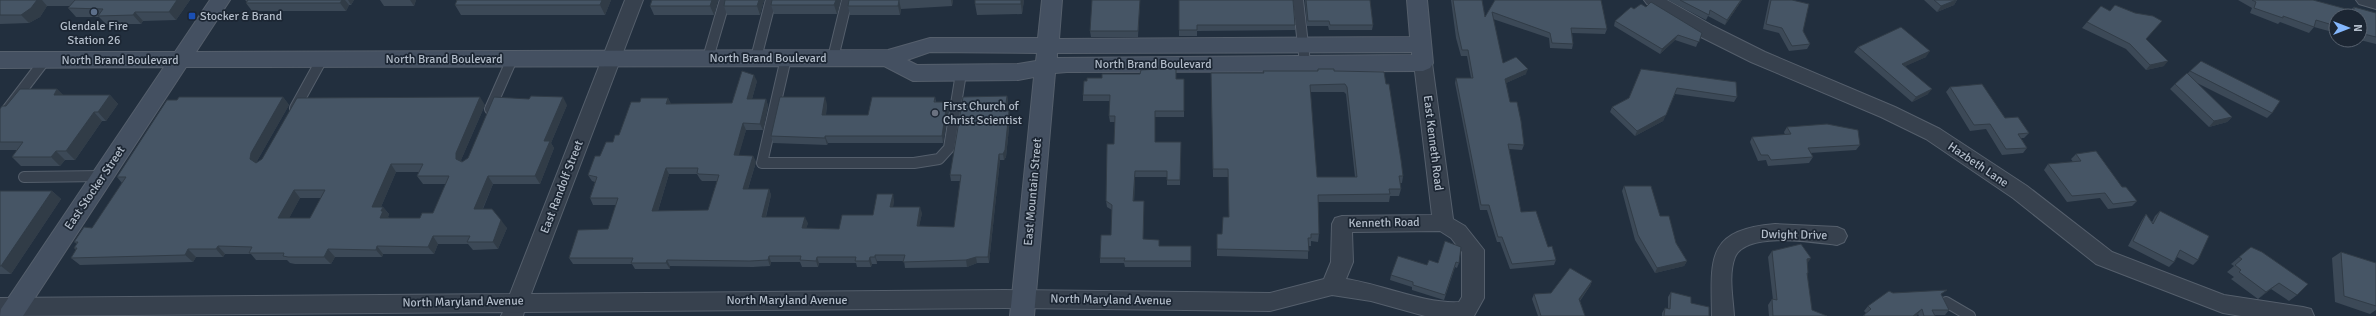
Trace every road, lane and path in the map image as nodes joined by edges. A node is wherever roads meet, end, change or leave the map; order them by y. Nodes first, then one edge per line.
1 (220, 0) edge
2 (634, 0) edge
3 (725, 0) edge
4 (771, 0) edge
5 (847, 0) edge
6 (1052, 0) edge
7 (1298, 0) edge
8 (1417, 0) edge
9 (1653, 0) edge
10 (2365, 0) edge
11 (2376, 3) edge
12 (1046, 45) junction
13 (1422, 53) junction
14 (1304, 54) junction
15 (708, 58) junction
16 (756, 58) junction
17 (786, 58) junction
18 (833, 58) junction
19 (888, 58) junction
20 (322, 59) junction
21 (512, 59) junction
22 (612, 59) junction
23 (0, 60) edge
24 (45, 60) junction
25 (180, 60) junction
26 (1044, 68) junction
27 (962, 73) junction
28 (0, 119) edge
29 (288, 120) edge
30 (485, 121) edge
31 (103, 176) junction
32 (24, 177) dead end
33 (1443, 223) junction
34 (1837, 236) dead end
35 (1332, 286) junction
36 (1946, 302) edge
37 (1023, 307) edge
38 (515, 309) edge
39 (9, 310) edge
40 (1723, 316) edge
41 (1970, 316) edge
42 (2303, 316) edge

1 - 25 street, East Stocker Street
2 - 22 street, East Randolf Street
3 - 15 lane
4 - 16 lane
5 - 18 lane
6 - 12 street, East Mountain Street
7 - 14 lane
8 - 13 street
9 - 42 street, Hazbeth Lane
10 - 11 street
12 - 14 street, North Brand Boulevard
12 - 19 street, North Brand Boulevard
12 - 26 street, East Mountain Street
13 - 14 street, North Brand Boulevard
13 - 33 street, East Kenneth Road
14 - 26 street, North Brand Boulevard
15 - 16 street, North Brand Boulevard
15 - 22 street, North Brand Boulevard
16 - 17 street, North Brand Boulevard
17 - 18 street, North Brand Boulevard
17 - 27 lane
18 - 19 street, North Brand Boulevard
19 - 27 street, North Brand Boulevard
20 - 21 street, North Brand Boulevard
20 - 25 street, North Brand Boulevard
20 - 29 lane
21 - 22 street, North Brand Boulevard
21 - 30 lane
22 - 38 street, East Randolf Street
23 - 24 street, North Brand Boulevard
24 - 25 street, North Brand Boulevard
24 - 28 lane
25 - 31 street, East Stocker Street
26 - 27 street, North Brand Boulevard
26 - 37 street, East Mountain Street
31 - 32 lane
31 - 39 street, East Stocker Street
33 - 35 street, Kenneth Road
33 - 35 street, North Maryland Avenue
34 - 40 street, Dwight Drive
35 - 37 street, North Maryland Avenue
36 - 41 lane
37 - 38 street, North Maryland Avenue
38 - 39 street, North Maryland Avenue

